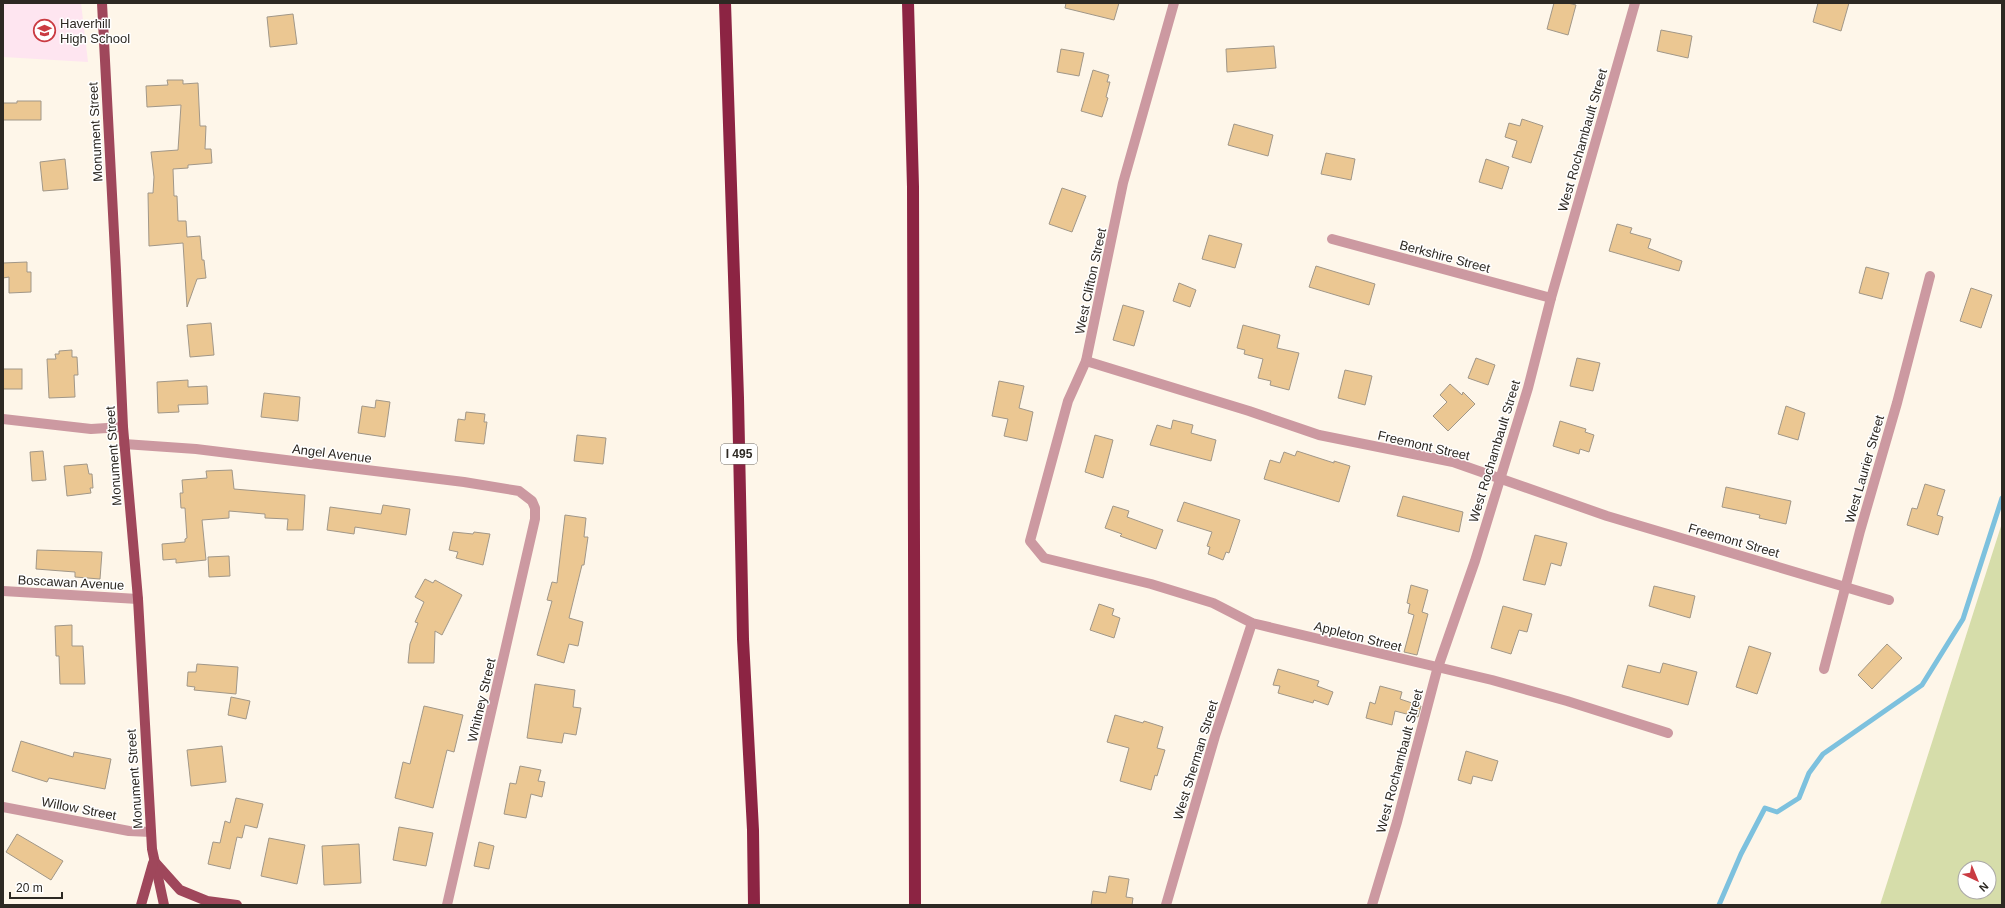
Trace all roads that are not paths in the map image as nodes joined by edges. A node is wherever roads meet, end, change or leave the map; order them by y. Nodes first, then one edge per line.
1 (102, 3) edge
2 (725, 3) edge
3 (908, 3) edge
4 (1174, 3) edge
5 (1635, 3) edge
6 (1332, 239) dead end
7 (1930, 276) dead end
8 (1551, 298) junction
9 (1086, 361) junction
10 (3, 419) edge
11 (123, 427) junction
12 (124, 444) junction
13 (1499, 480) junction
14 (532, 501) joint
15 (1044, 558) joint
16 (1846, 587) junction
17 (3, 591) edge
18 (138, 599) junction
19 (1889, 600) dead end
20 (1252, 623) junction
21 (1438, 668) junction
22 (1824, 670) dead end
23 (1668, 732) dead end
24 (3, 807) edge
25 (151, 832) junction
26 (154, 861) junction
27 (141, 905) edge
28 (164, 905) edge
29 (237, 905) edge
30 (447, 905) edge
31 (754, 905) edge
32 (915, 905) edge
33 (1166, 905) edge
34 (1372, 905) edge

1 - 11 main road, Monument Street
2 - 31 highway, I 495
3 - 32 highway
4 - 9 street, West Clifton Street
5 - 8 street, West Rochambault Street
6 - 8 street, Berkshire Street
7 - 16 street, West Laurier Street
8 - 13 street, West Rochambault Street
9 - 13 street, Freemont Street
9 - 15 street, West Clifton Street
10 - 11 street
11 - 12 main road, Monument Street
12 - 14 street, Angel Avenue
12 - 18 main road, Monument Street
13 - 16 street, Freemont Street
13 - 21 street, West Rochambault Street
14 - 30 street, Whitney Street
15 - 20 street, Appleton Street
16 - 19 street, Freemont Street
16 - 22 street, West Laurier Street
17 - 18 street, Boscawan Avenue
18 - 25 main road, Monument Street
20 - 21 street, Appleton Street
20 - 33 street, West Sherman Street
21 - 23 street, Appleton Street
21 - 34 street, West Rochambault Street
24 - 25 street, Willow Street
25 - 26 main road, Monument Street
26 - 27 main road
26 - 28 main road, Monument Street
26 - 29 main road

